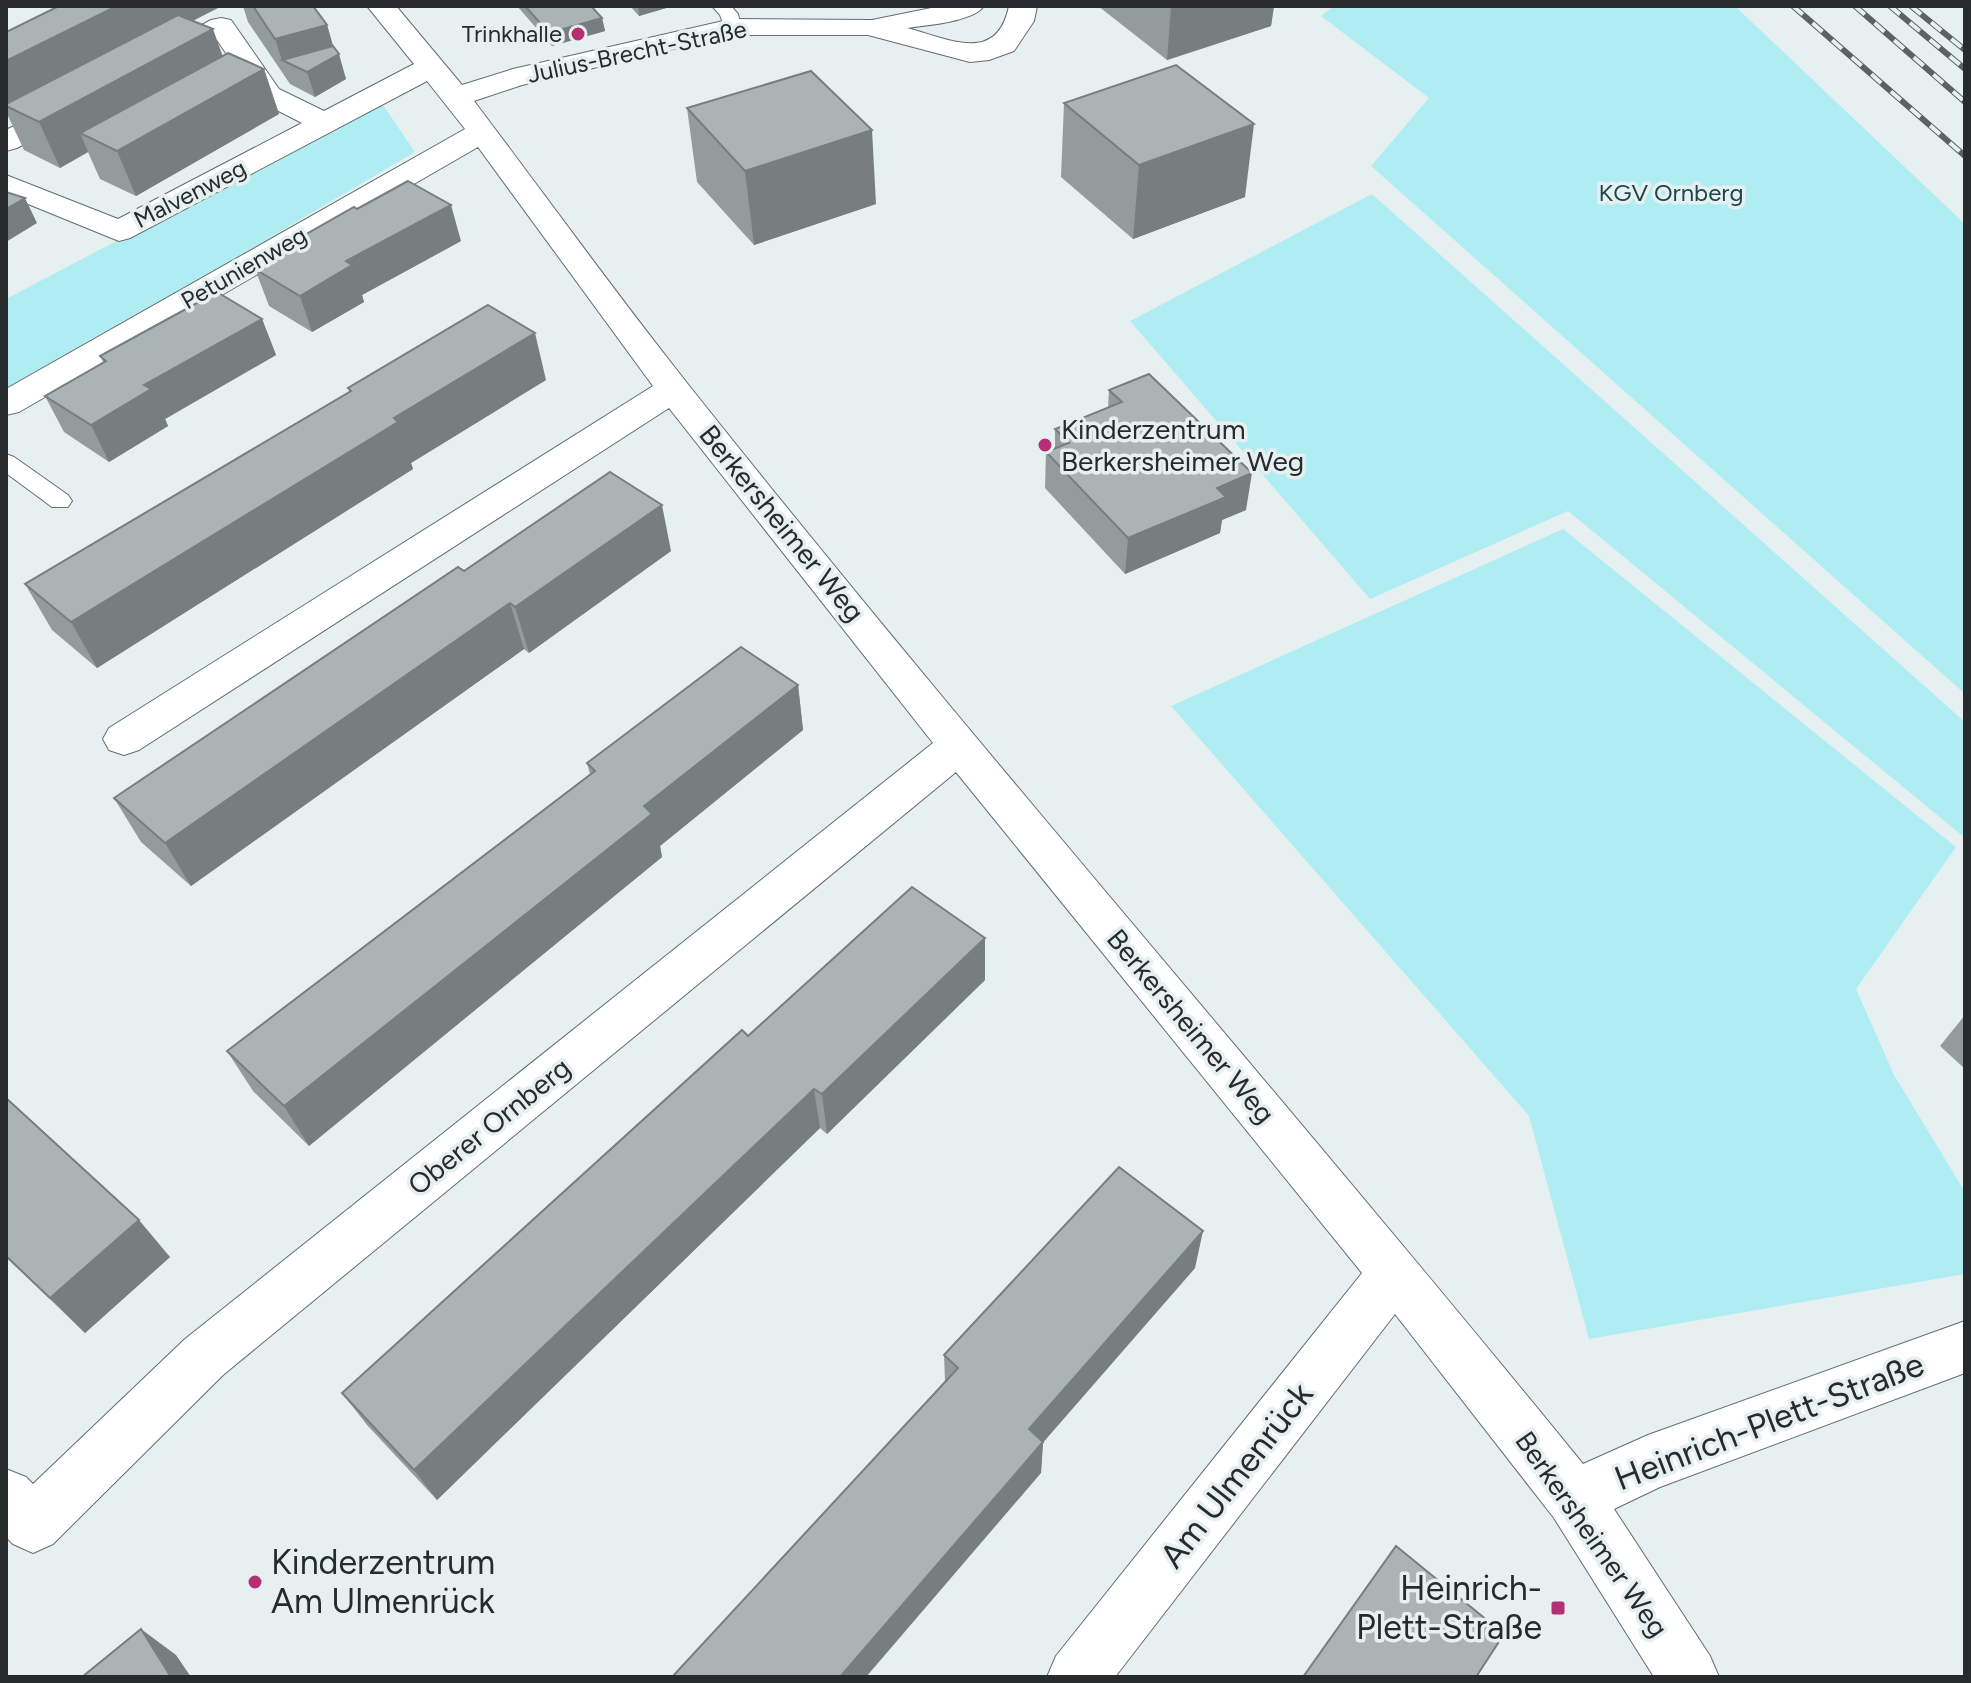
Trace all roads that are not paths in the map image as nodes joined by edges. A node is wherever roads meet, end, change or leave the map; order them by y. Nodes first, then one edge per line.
1 (381, 6) edge
2 (970, 6) edge
3 (1023, 6) edge
4 (727, 16) edge
5 (868, 27) junction
6 (431, 67) junction
7 (140, 69) edge
8 (100, 91) edge
9 (456, 97) junction
10 (327, 124) junction
11 (482, 132) junction
12 (6, 142) edge
13 (6, 184) edge
14 (673, 389) junction
15 (6, 404) edge
16 (6, 462) edge
17 (60, 501) dead end
18 (124, 739) dead end
19 (959, 746) junction
20 (1395, 1273) junction
21 (1965, 1347) edge
22 (1574, 1498) junction
23 (15, 1523) edge
24 (1077, 1677) edge
25 (1689, 1677) edge

1 - 6 street, Berkersheimer Weg
2 - 5 street, Julius-Brecht-Straße
3 - 5 street, Julius-Brecht-Straße
4 - 5 street, Julius-Brecht-Straße
4 - 9 street, Julius-Brecht-Straße
6 - 9 street, Berkersheimer Weg
6 - 10 street, Malvenweg
7 - 10 street
8 - 12 street
9 - 11 street, Berkersheimer Weg
10 - 13 street, Malvenweg
11 - 14 street, Berkersheimer Weg
11 - 15 street, Petunienweg
14 - 18 street
14 - 19 street, Berkersheimer Weg
16 - 17 lane
19 - 20 street, Berkersheimer Weg
19 - 23 street, Oberer Ornberg
20 - 22 street, Berkersheimer Weg
20 - 24 street, Am Ulmenrück
21 - 22 street, Heinrich-Plett-Straße
22 - 25 street, Berkersheimer Weg

